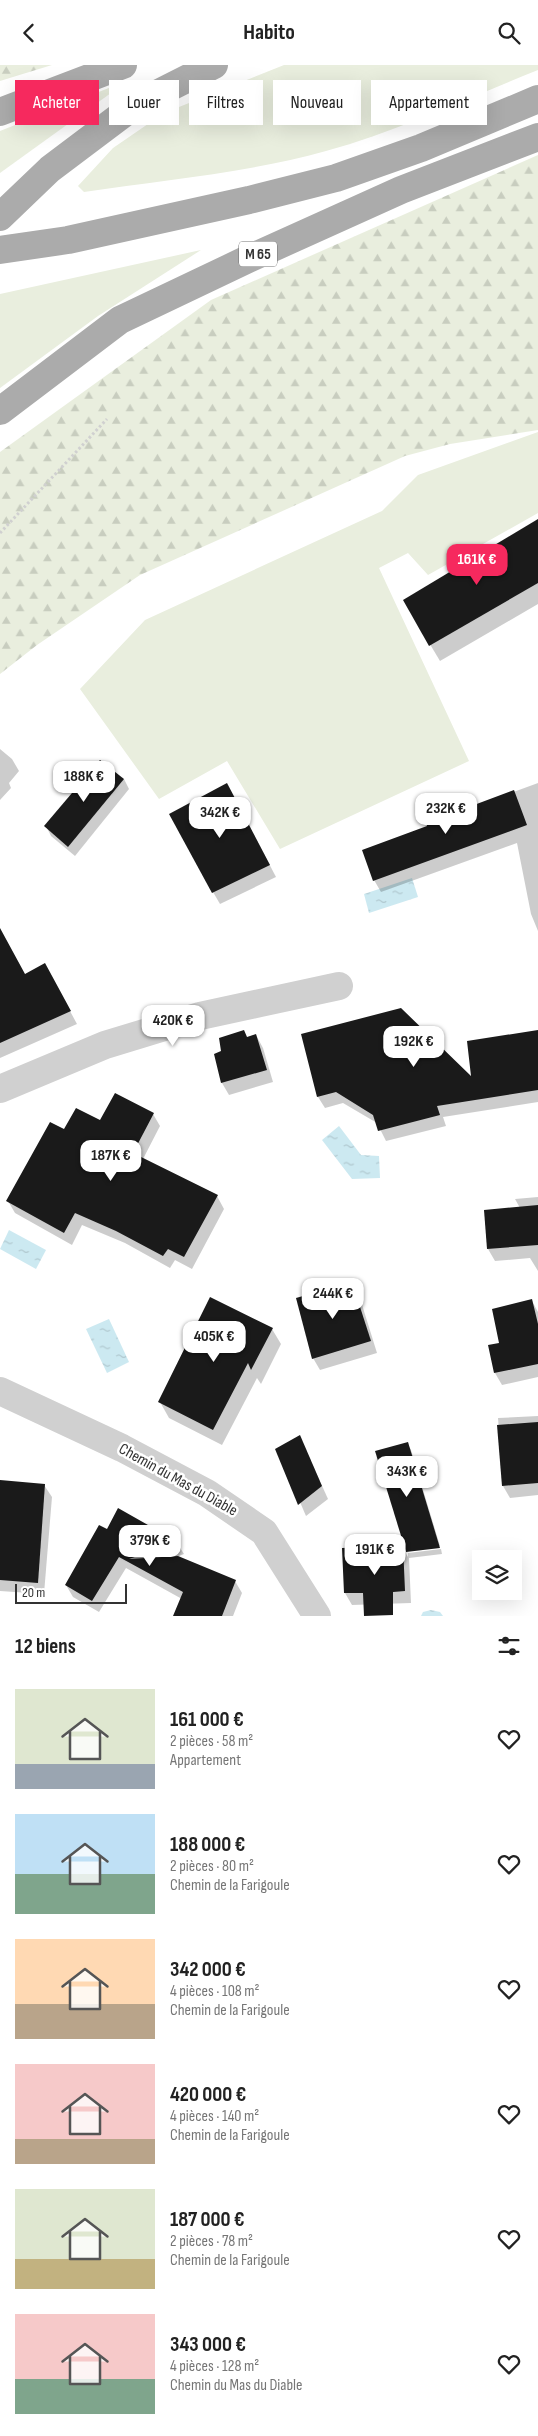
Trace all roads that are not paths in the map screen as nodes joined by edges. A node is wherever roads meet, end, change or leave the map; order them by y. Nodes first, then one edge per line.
1 (123, 65) edge
2 (214, 65) edge
3 (538, 99) edge
4 (0, 112) edge
5 (538, 137) edge
6 (0, 217) edge
7 (0, 249) edge
8 (0, 411) edge
9 (339, 986) dead end
10 (0, 1089) edge
11 (0, 1391) edge
12 (317, 1616) edge

1 - 4 main road
2 - 6 main road
3 - 7 main road
5 - 8 main road, M 65
9 - 10 street
11 - 12 street, Chemin du Mas du Diable

